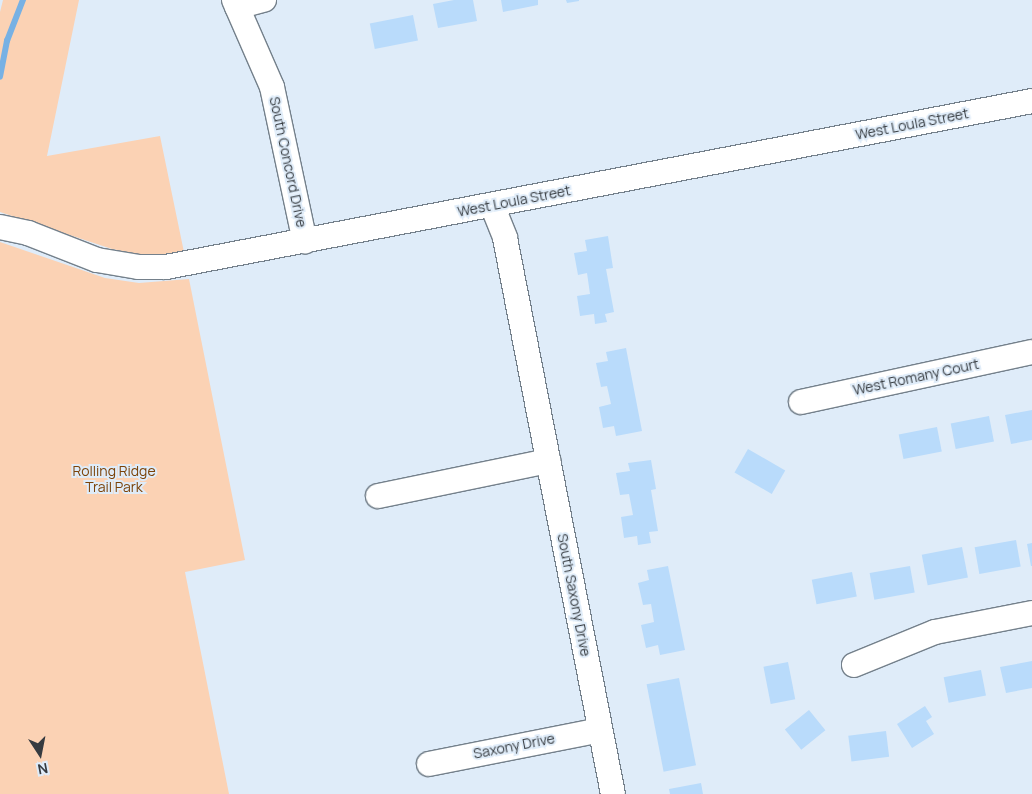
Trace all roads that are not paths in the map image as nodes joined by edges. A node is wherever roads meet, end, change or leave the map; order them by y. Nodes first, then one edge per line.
1 (264, 0) edge
2 (236, 3) edge
3 (1032, 101) edge
4 (492, 205) junction
5 (0, 227) edge
6 (305, 242) junction
7 (1032, 352) edge
8 (801, 402) dead end
9 (548, 461) junction
10 (378, 496) dead end
11 (1032, 613) edge
12 (854, 665) dead end
13 (600, 730) junction
14 (429, 764) dead end
15 (613, 794) edge

1 - 2 street
2 - 6 street, South Concord Drive
3 - 4 street, West Loula Street
4 - 6 street, West Loula Street
4 - 9 street, South Saxony Drive
5 - 6 street, West Loula Street
7 - 8 street, West Romany Court
9 - 10 street
9 - 13 street, South Saxony Drive
11 - 12 street
13 - 14 street, Saxony Drive
13 - 15 street, South Saxony Drive

